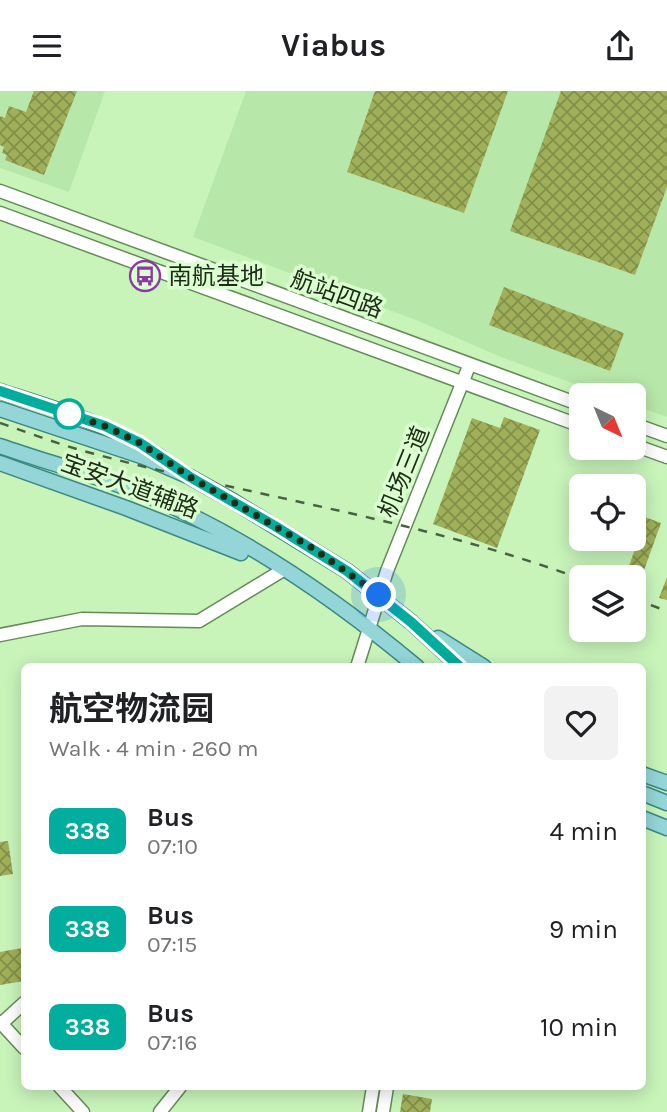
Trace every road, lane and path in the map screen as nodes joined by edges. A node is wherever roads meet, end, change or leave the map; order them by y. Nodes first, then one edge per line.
1 (0, 191) edge
2 (0, 213) edge
3 (469, 366) junction
4 (461, 384) junction
5 (0, 391) edge
6 (569, 401) edge
7 (0, 409) edge
8 (569, 422) edge
9 (646, 428) edge
10 (667, 436) edge
11 (0, 446) edge
12 (646, 449) edge
13 (667, 457) edge
14 (0, 463) edge
15 (190, 477) junction
16 (283, 570) junction
17 (379, 595) junction
18 (411, 622) junction
19 (368, 629) junction
20 (0, 635) edge
21 (358, 663) edge
22 (412, 663) edge
23 (456, 663) edge
24 (478, 663) edge
25 (646, 775) edge
26 (667, 783) edge
27 (646, 795) edge
28 (667, 803) edge
29 (646, 820) edge
30 (667, 828) edge
31 (21, 1006) edge
32 (1, 1023) edge
33 (21, 1045) edge
34 (63, 1090) edge
35 (178, 1090) edge
36 (373, 1090) edge
37 (387, 1090) edge
38 (83, 1112) edge
39 (160, 1112) edge
40 (369, 1112) edge
41 (383, 1112) edge

1 - 3 street, 航站四路
2 - 4 street, 航站四路
3 - 4 street, 机场三道
3 - 6 street, 航站四路
4 - 8 street, 航站四路
4 - 17 street, 机场三道
5 - 15 main road, 宝安大道辅路
7 - 15 main road
9 - 10 street
11 - 16 main road
12 - 13 street
14 - 16 main road, 宝安大道辅路
15 - 17 main road
16 - 19 main road
16 - 20 street
17 - 18 main road
17 - 19 street, 机场三道
18 - 23 main road
18 - 24 main road
19 - 21 street, 机场三道
19 - 22 main road
25 - 26 main road
27 - 28 main road
29 - 30 main road
31 - 32 street
32 - 33 street
34 - 38 street
35 - 39 street
36 - 40 street
37 - 41 street

